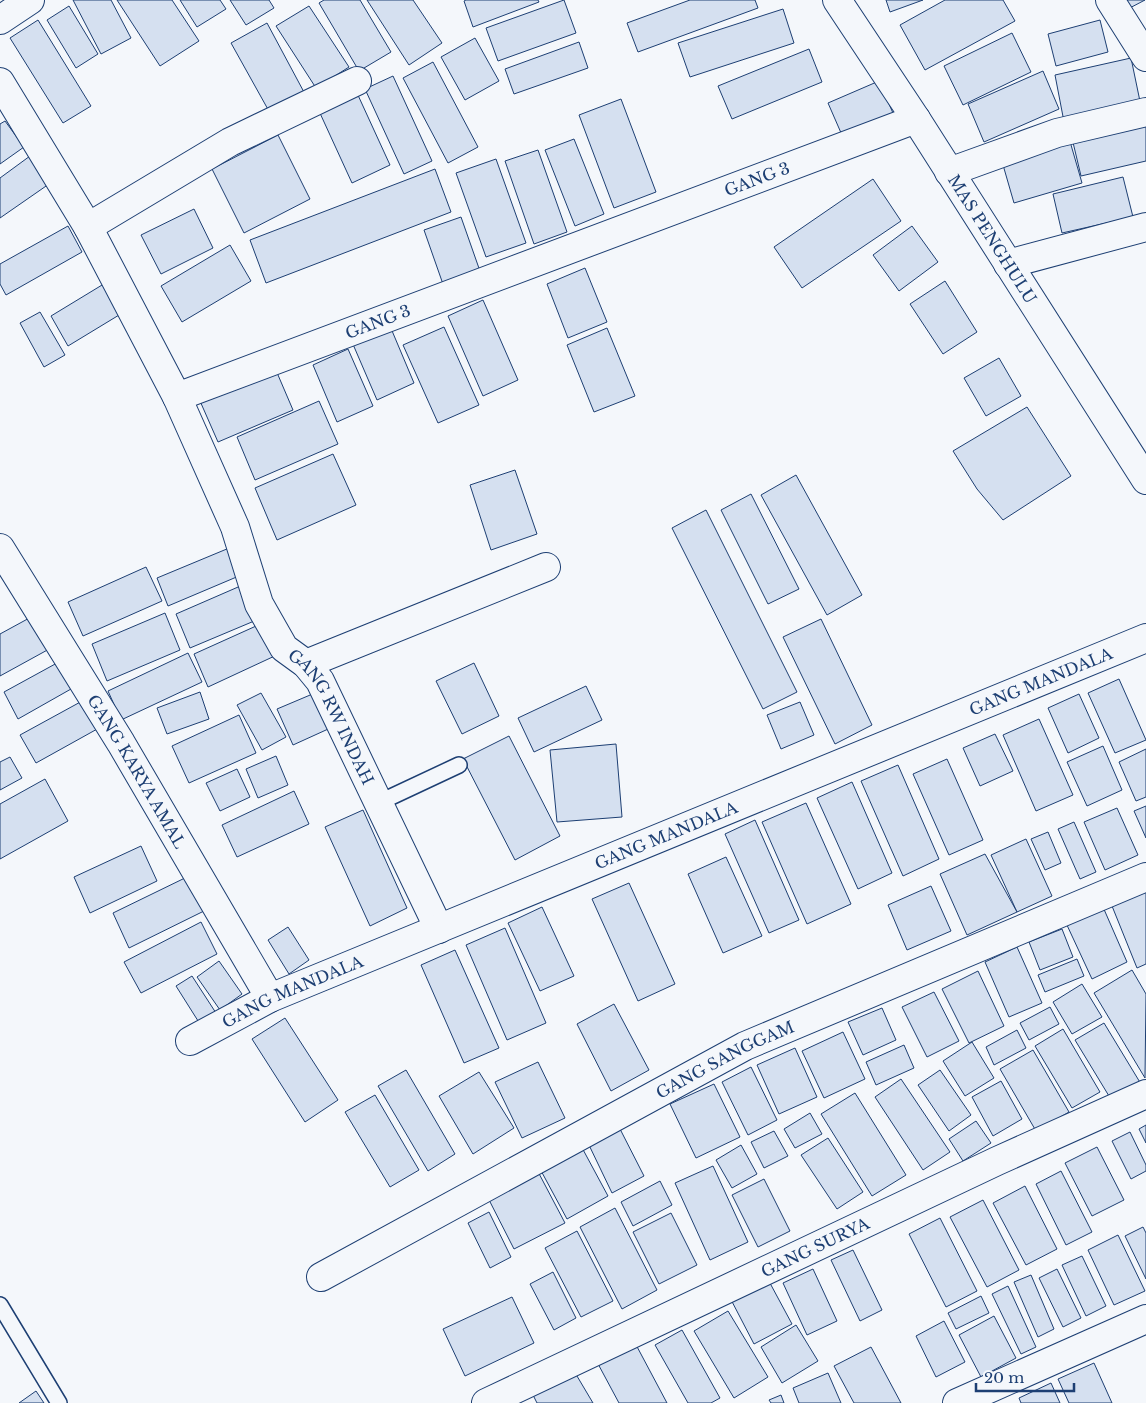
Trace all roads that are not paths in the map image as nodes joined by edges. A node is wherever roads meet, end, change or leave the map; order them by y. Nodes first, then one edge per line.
1 (30, 0) edge
2 (837, 0) edge
3 (1110, 0) edge
4 (0, 20) edge
5 (1146, 57) edge
6 (357, 81) dead end
7 (0, 82) edge
8 (1146, 112) edge
9 (916, 119) junction
10 (949, 172) junction
11 (88, 227) junction
12 (1146, 227) edge
13 (1008, 264) junction
14 (177, 397) junction
15 (1146, 480) edge
16 (0, 548) edge
17 (546, 566) dead end
18 (1146, 638) edge
19 (306, 664) junction
20 (459, 765) dead end
21 (378, 803) junction
22 (1146, 877) edge
23 (439, 930) junction
24 (270, 998) junction
25 (190, 1041) dead end
26 (1146, 1094) edge
27 (321, 1277) dead end
28 (0, 1305) edge
29 (1146, 1319) edge
30 (60, 1403) edge
31 (486, 1403) edge
32 (957, 1403) edge

1 - 4 street
2 - 9 street, MAS PENGHULU
3 - 5 street
6 - 11 street
7 - 11 street
8 - 10 street
9 - 10 street, MAS PENGHULU
9 - 14 street, GANG 3
10 - 13 street, MAS PENGHULU
11 - 14 street
12 - 13 street
13 - 15 street, MAS PENGHULU
14 - 19 street, GANG RW INDAH
16 - 24 street, GANG KARYA AMAL
17 - 19 street
18 - 23 street, GANG MANDALA
19 - 21 street, GANG RW INDAH
20 - 21 lane
21 - 23 street, GANG RW INDAH
22 - 27 street, GANG SANGGAM
23 - 24 street, GANG MANDALA
24 - 25 street, GANG MANDALA
26 - 31 street, GANG SURYA
28 - 30 lane
29 - 32 street

